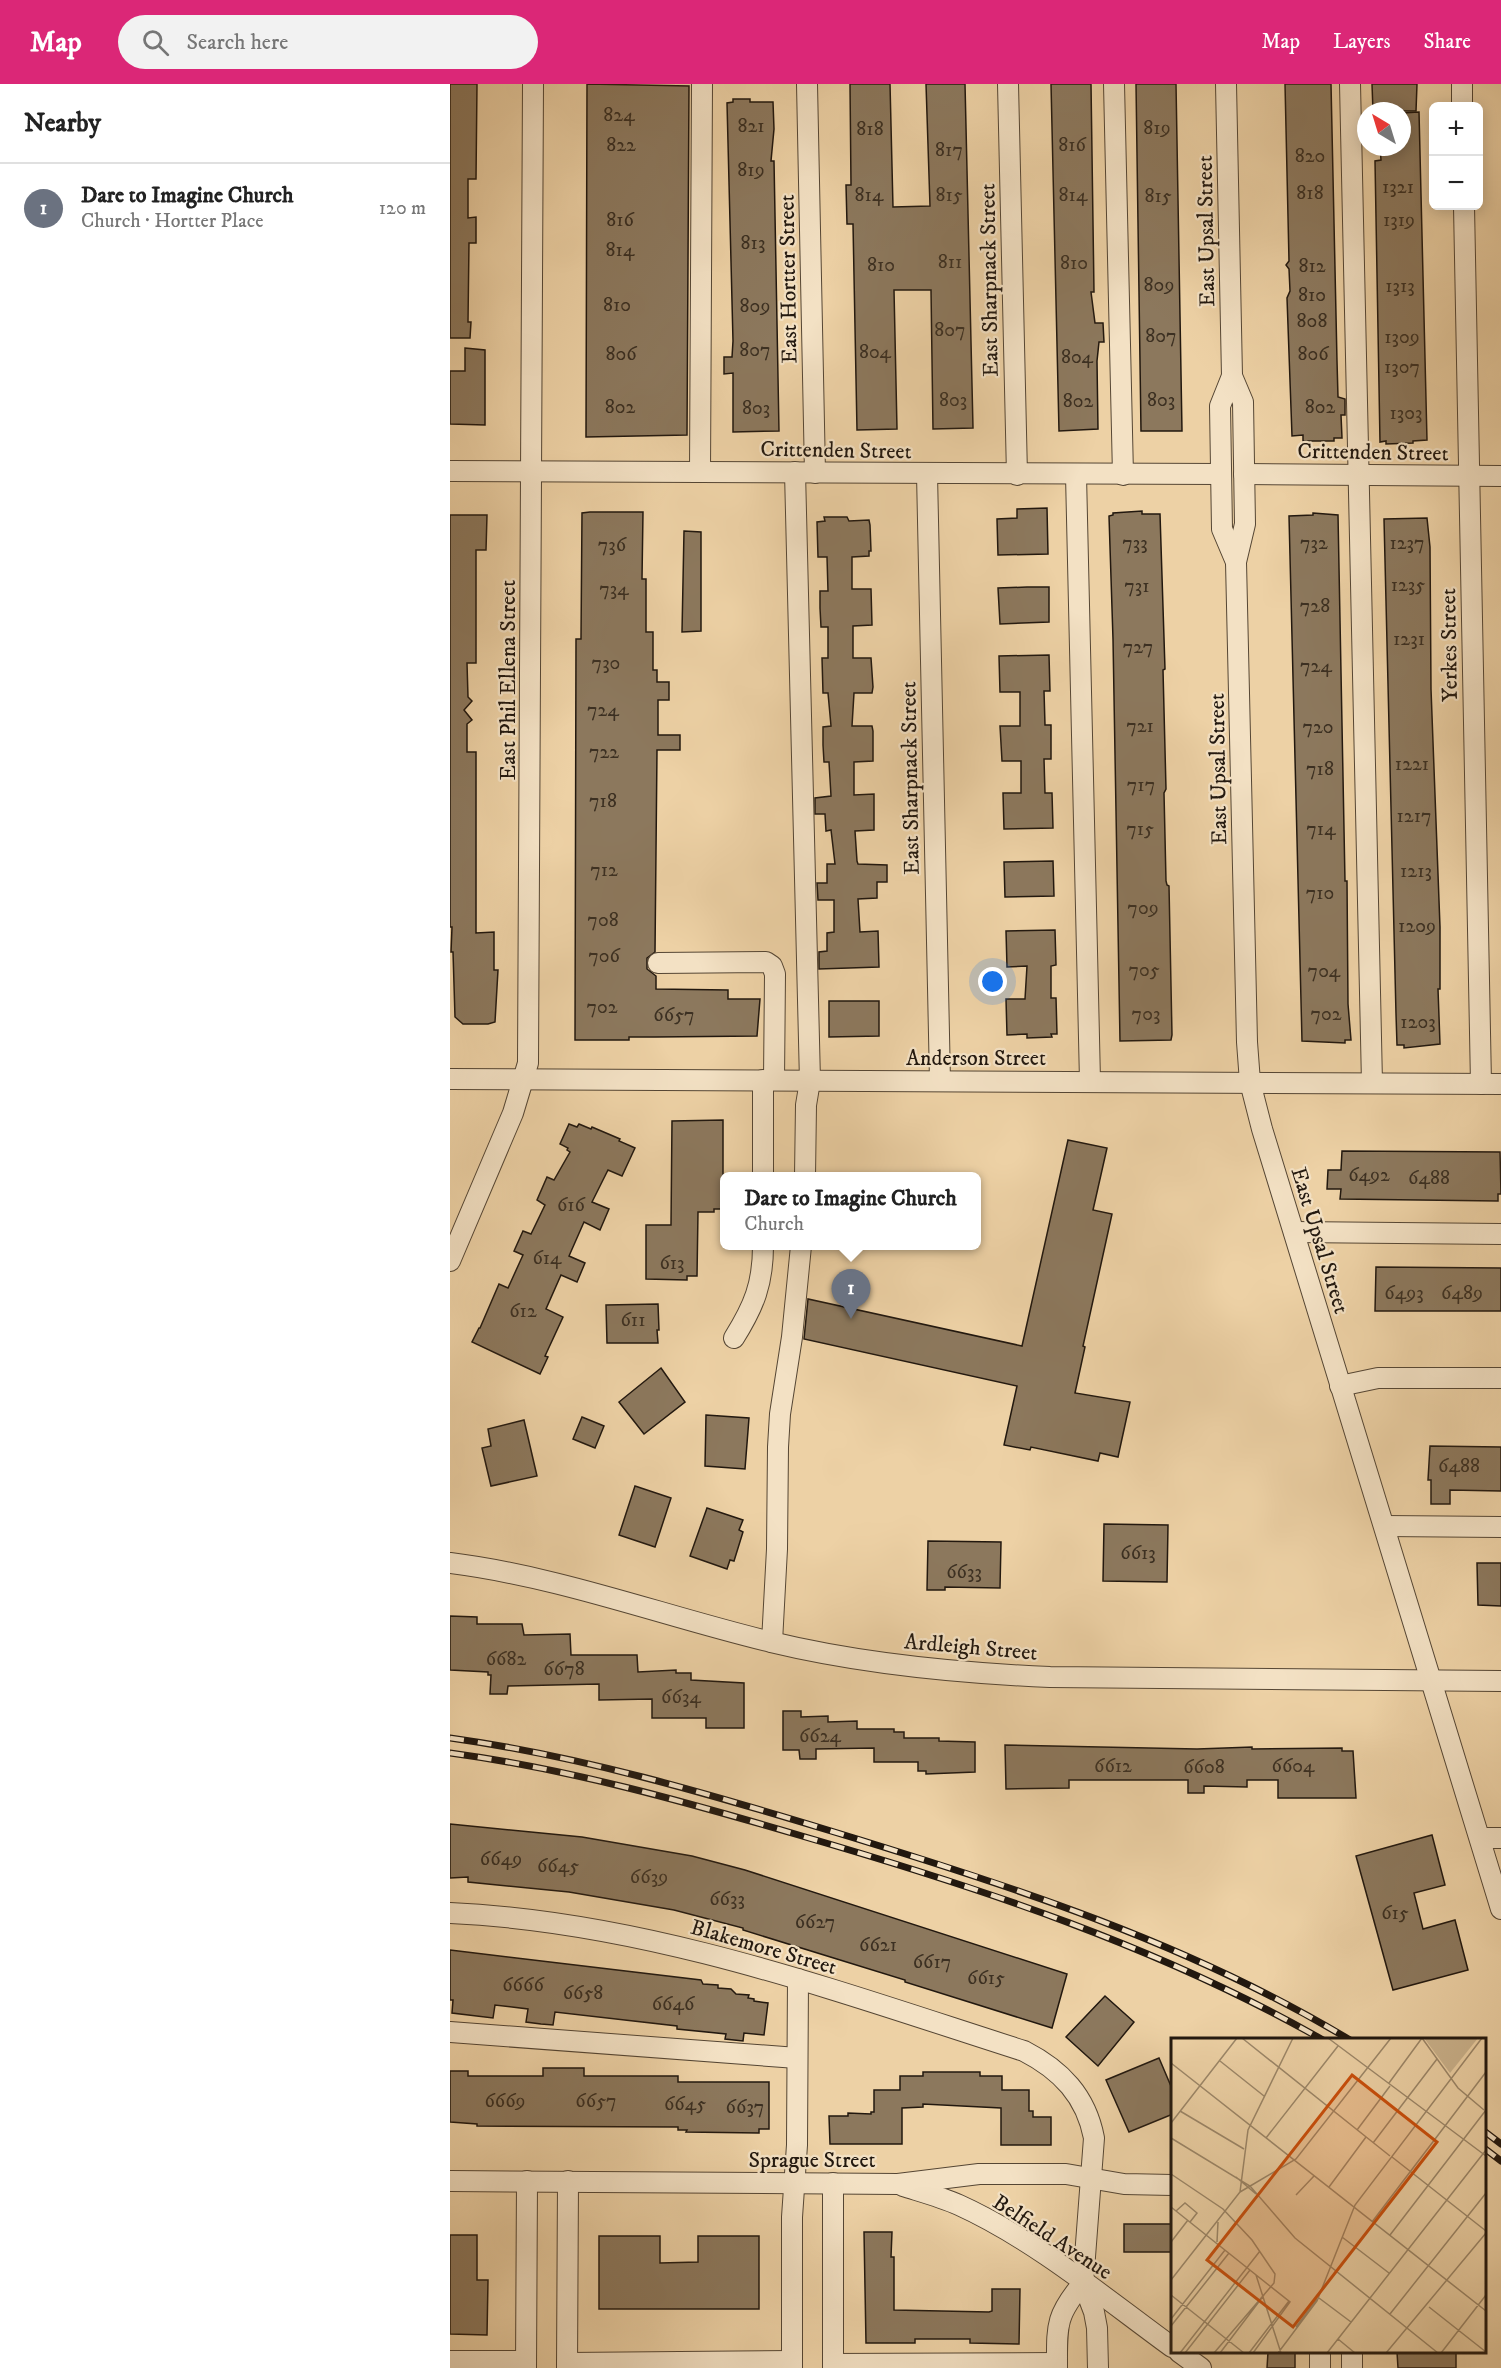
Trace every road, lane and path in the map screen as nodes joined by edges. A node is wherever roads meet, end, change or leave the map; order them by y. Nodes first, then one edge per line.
1 (534, 84) edge
2 (702, 84) edge
3 (807, 84) edge
4 (1008, 84) edge
5 (1114, 84) edge
6 (1226, 84) edge
7 (1350, 84) edge
8 (1462, 84) edge
9 (1462, 102) edge
10 (1464, 210) edge
11 (1232, 376) junction
12 (450, 471) edge
13 (532, 471) junction
14 (700, 472) junction
15 (795, 472) junction
16 (815, 473) junction
17 (927, 474) junction
18 (1221, 474) junction
19 (1244, 474) junction
20 (1017, 475) junction
21 (1076, 475) junction
22 (1123, 475) junction
23 (1358, 475) junction
24 (1469, 476) junction
25 (1501, 476) edge
26 (1236, 562) junction
27 (658, 963) dead end
28 (450, 1079) edge
29 (525, 1079) junction
30 (769, 1080) junction
31 (810, 1081) junction
32 (940, 1081) junction
33 (1090, 1081) junction
34 (1250, 1082) junction
35 (1372, 1083) junction
36 (1481, 1084) junction
37 (1501, 1084) edge
38 (763, 1172) edge
39 (806, 1172) edge
40 (1293, 1232) junction
41 (1501, 1234) edge
42 (763, 1250) edge
43 (801, 1250) edge
44 (450, 1261) edge
45 (734, 1338) dead end
46 (1501, 1378) edge
47 (1341, 1386) junction
48 (1385, 1526) junction
49 (1501, 1527) edge
50 (450, 1563) edge
51 (772, 1642) junction
52 (1432, 1681) junction
53 (1501, 1682) edge
54 (1480, 1838) junction
55 (1501, 1838) edge
56 (1501, 1909) edge
57 (450, 1913) edge
58 (798, 1979) junction
59 (450, 2032) edge
60 (797, 2058) junction
61 (1092, 2179) junction
62 (450, 2181) edge
63 (527, 2181) junction
64 (568, 2181) junction
65 (794, 2183) junction
66 (833, 2183) junction
67 (898, 2184) junction
68 (1171, 2185) edge
69 (1083, 2283) junction
70 (1171, 2346) edge
71 (1180, 2353) edge
72 (450, 2361) edge
73 (526, 2364) edge
74 (679, 2365) edge
75 (792, 2365) edge
76 (1057, 2365) edge
77 (567, 2366) edge
78 (833, 2366) edge
79 (945, 2366) edge
80 (1098, 2368) edge
81 (1201, 2368) edge

1 - 13 street, East Phil Ellena Street
2 - 14 street
3 - 16 street, East Hortter Street
4 - 20 street, East Sharpnack Street
5 - 22 street
6 - 11 street, East Upsal Street
7 - 23 street
8 - 9 street
10 - 24 street, Yerkes Street
11 - 18 street, East Upsal Street
11 - 19 street, East Upsal Street
12 - 13 street, Crittenden Street
13 - 14 street, Crittenden Street
13 - 29 street, East Phil Ellena Street
14 - 15 street, Crittenden Street
15 - 16 street, Crittenden Street
15 - 31 street
16 - 17 street, Crittenden Street
17 - 20 street, Crittenden Street
17 - 32 street, East Sharpnack Street
18 - 22 street, Crittenden Street
18 - 26 street, East Upsal Street
19 - 23 street, Crittenden Street
19 - 26 street, East Upsal Street
20 - 21 street, Crittenden Street
21 - 22 street, Crittenden Street
21 - 33 street
23 - 24 street, Crittenden Street
23 - 35 street
24 - 25 street, Crittenden Street
24 - 36 street, Yerkes Street
26 - 34 street, East Upsal Street
27 - 30 street
28 - 29 street, Anderson Street
29 - 30 street, Anderson Street
29 - 44 street, East Phil Ellena Street
30 - 31 street, Anderson Street
30 - 38 street
31 - 32 street, Anderson Street
31 - 39 street
32 - 33 street, Anderson Street
33 - 34 street, Anderson Street
34 - 35 street, Anderson Street
34 - 40 street, East Upsal Street
35 - 36 street, Anderson Street
36 - 37 street, Anderson Street
40 - 41 street
40 - 47 street, East Upsal Street
42 - 45 street
43 - 51 street
46 - 47 street
47 - 48 street, East Upsal Street
48 - 49 street
48 - 52 street, East Upsal Street
50 - 51 street, Ardleigh Street
51 - 52 street, Ardleigh Street
52 - 53 street, Ardleigh Street
52 - 54 street, East Upsal Street
54 - 55 street
54 - 56 street, East Upsal Street
57 - 58 street, Blakemore Street
58 - 60 street
58 - 61 street, Blakemore Street
59 - 60 street
60 - 65 street
61 - 67 street, Sprague Street
61 - 68 street, Sprague Street
61 - 69 street, Blakemore Street
62 - 63 street, Sprague Street
63 - 64 street, Sprague Street
63 - 73 street
64 - 65 street, Sprague Street
64 - 77 street
65 - 66 street, Sprague Street
65 - 75 street
66 - 67 street, Sprague Street
66 - 78 street
67 - 69 street, Belfield Avenue
69 - 70 street, Belfield Avenue
69 - 76 street
69 - 80 street
71 - 81 street
72 - 73 street
74 - 75 street
74 - 77 street
76 - 79 street
78 - 79 street

